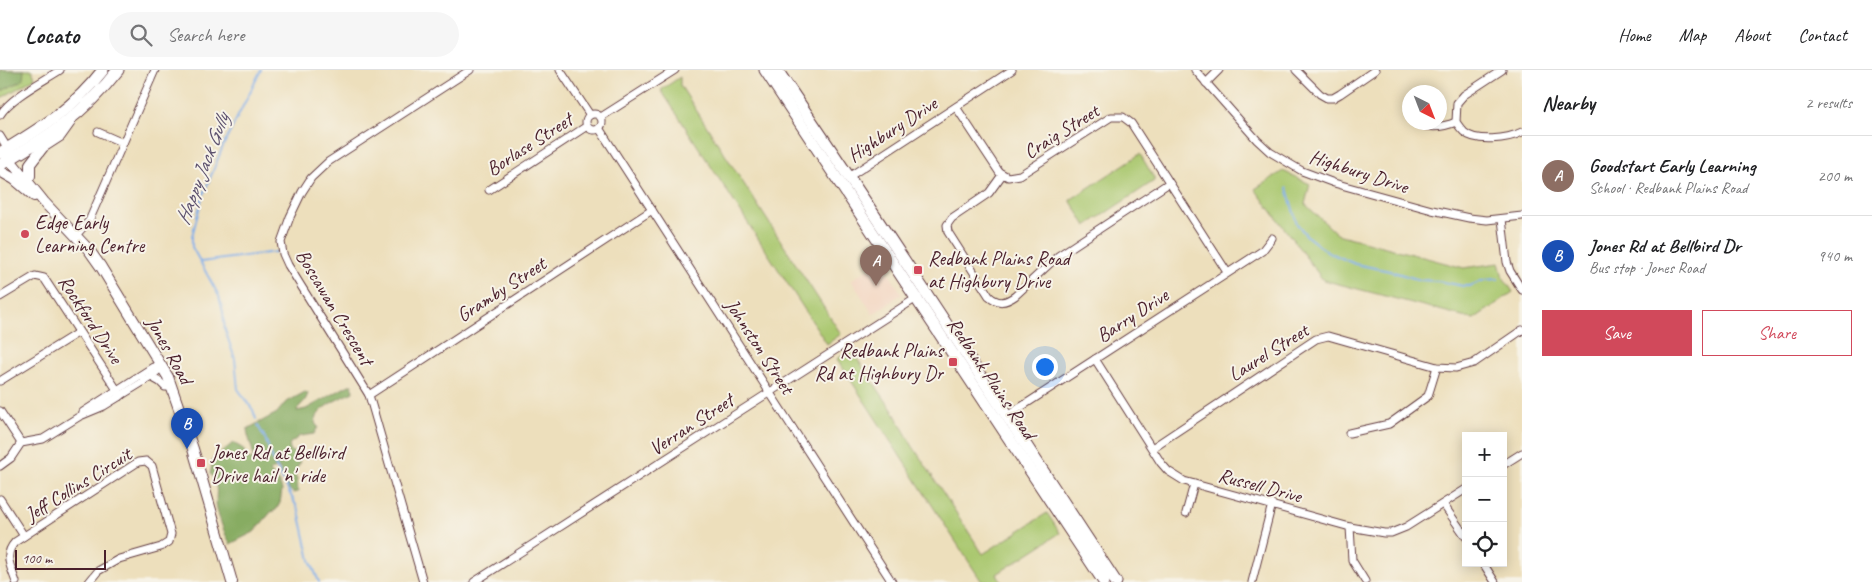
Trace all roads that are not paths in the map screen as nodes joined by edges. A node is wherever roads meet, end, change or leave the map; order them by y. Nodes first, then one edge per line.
1 (60, 70) edge
2 (104, 70) edge
3 (118, 70) edge
4 (154, 70) edge
5 (470, 70) edge
6 (560, 70) edge
7 (675, 70) edge
8 (765, 70) edge
9 (778, 70) edge
10 (1012, 70) edge
11 (1194, 70) edge
12 (1219, 70) edge
13 (1296, 70) edge
14 (1375, 70) edge
15 (1502, 70) edge
16 (1206, 83) junction
17 (956, 107) junction
18 (0, 115) edge
19 (590, 116) junction
20 (601, 118) junction
21 (72, 119) junction
22 (1456, 122) junction
23 (587, 126) junction
24 (1447, 126) edge
25 (599, 128) junction
26 (98, 132) dead end
27 (1522, 132) edge
28 (0, 136) edge
29 (123, 143) junction
30 (7, 157) edge
31 (0, 171) edge
32 (1002, 175) junction
33 (30, 176) junction
34 (845, 180) junction
35 (1169, 183) junction
36 (489, 190) dead end
37 (44, 202) junction
38 (652, 210) junction
39 (1522, 216) edge
40 (1502, 219) junction
41 (75, 234) junction
42 (1272, 238) dead end
43 (1228, 272) junction
44 (1522, 290) edge
45 (920, 295) junction
46 (0, 297) edge
47 (1522, 330) edge
48 (80, 332) junction
49 (1095, 359) junction
50 (162, 367) junction
51 (1437, 367) junction
52 (151, 377) junction
53 (0, 381) edge
54 (172, 387) junction
55 (770, 392) junction
56 (119, 393) junction
57 (369, 395) junction
58 (0, 412) edge
59 (1007, 416) junction
60 (1349, 433) dead end
61 (20, 444) junction
62 (1152, 448) junction
63 (1522, 453) edge
64 (1507, 462) edge
65 (0, 466) edge
66 (1194, 484) junction
67 (1462, 492) edge
68 (0, 499) edge
69 (1272, 504) junction
70 (1443, 504) junction
71 (1186, 513) dead end
72 (1350, 527) junction
73 (1462, 531) edge
74 (24, 536) junction
75 (1486, 567) edge
76 (1365, 581) edge
77 (16, 582) edge
78 (89, 582) edge
79 (232, 582) edge
80 (423, 582) edge
81 (474, 582) edge
82 (892, 582) edge
83 (1104, 582) edge
84 (1116, 582) edge
85 (1252, 582) edge
86 (1495, 582) edge

1 - 18 street
2 - 30 main road
3 - 21 main road
4 - 29 street
5 - 57 street, Boscawan Crescent
6 - 19 street
7 - 20 street
8 - 34 main road, Redbank Plains Road
9 - 34 main road, Redbank Plains Road
10 - 17 street, Highbury Drive
11 - 16 street, Highbury Drive
12 - 16 street
13 - 14 street
15 - 22 street
16 - 40 street, Highbury Drive
17 - 32 street
17 - 34 street, Highbury Drive
19 - 20 street
19 - 23 street
20 - 25 street
21 - 30 main road
21 - 33 street
22 - 24 street
22 - 27 street
23 - 25 street
23 - 36 street, Borlase Street
25 - 38 street, Johnston Street
26 - 29 street
28 - 30 street
29 - 41 street
30 - 33 street, Jones Road
30 - 37 street, Jones Road
31 - 37 street
32 - 35 street, Craig Street
32 - 35 street
33 - 41 street, Jones Road
34 - 45 main road, Redbank Plains Road
35 - 43 street, Craig Street
37 - 41 street, Jones Road
38 - 55 street, Johnston Street
38 - 57 street, Gramby Street
39 - 40 street, Highbury Drive
40 - 44 street
41 - 50 street, Jones Road
42 - 43 street, Barry Drive
43 - 49 street, Barry Drive
45 - 55 street, Verran Street
45 - 59 main road, Redbank Plains Road
45 - 83 main road, Redbank Plains Road
46 - 48 street, Rockford Drive
47 - 51 street, Laurel Street
48 - 53 street
48 - 56 street, Rockford Drive
49 - 59 street, Barry Drive
49 - 62 street, Russell Drive
50 - 52 street
50 - 54 street, Jones Road
50 - 56 street
51 - 60 street
51 - 62 street, Laurel Street
52 - 54 street
52 - 56 street
54 - 79 street, Jones Road
55 - 81 street, Verran Street
55 - 82 street, Johnston Street
56 - 61 street
57 - 80 street, Boscawan Crescent
58 - 61 street
59 - 84 main road, Redbank Plains Road
61 - 65 street
62 - 66 street, Russell Drive
63 - 64 street
66 - 69 street, Russell Drive
66 - 71 street
67 - 70 street, Russell Drive
68 - 74 street
69 - 72 street, Russell Drive
69 - 85 street
70 - 72 street, Russell Drive
70 - 73 street
72 - 76 street
74 - 77 street, Jeff Collins Circuit
74 - 78 street, Jeff Collins Circuit
75 - 86 street

